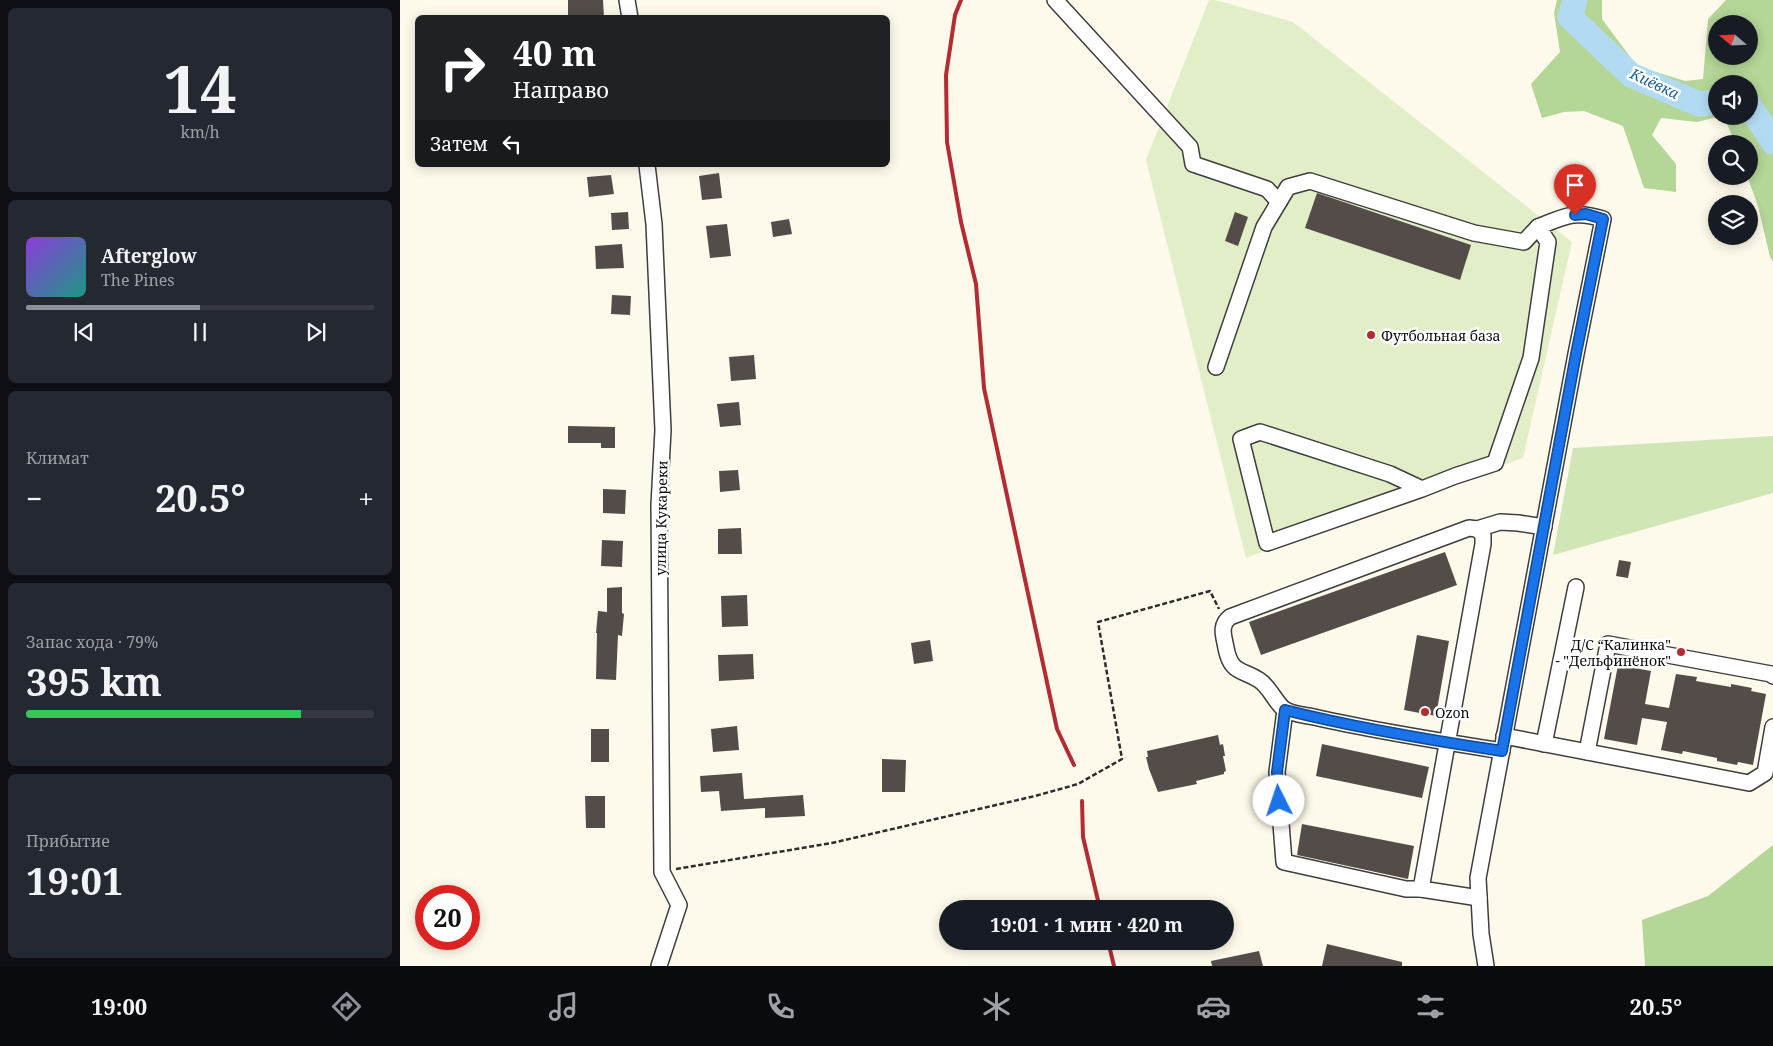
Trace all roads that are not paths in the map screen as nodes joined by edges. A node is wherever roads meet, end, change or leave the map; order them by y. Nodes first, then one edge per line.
1 (628, 0) edge
2 (1055, 0) edge
3 (630, 15) edge
4 (647, 167) edge
5 (1279, 202) junction
6 (1538, 227) junction
7 (1216, 368) dead end
8 (1422, 489) junction
9 (1544, 527) junction
10 (1477, 529) junction
11 (1576, 587) dead end
12 (1773, 676) edge
13 (1285, 710) junction
14 (1773, 728) edge
15 (1447, 742) junction
16 (1503, 744) junction
17 (1544, 744) junction
18 (1587, 752) junction
19 (1421, 889) junction
20 (1479, 898) junction
21 (658, 966) edge
22 (1486, 966) edge

1 - 3 street
2 - 5 street
4 - 21 street, улица Кукареки
5 - 6 street
5 - 7 street
6 - 8 street
6 - 9 street
8 - 8 street
9 - 10 street
9 - 16 street
10 - 13 street
10 - 15 street
11 - 17 street
12 - 18 street
13 - 15 street
13 - 19 street
14 - 18 street
15 - 16 street
15 - 19 street
16 - 17 street
16 - 20 street
17 - 18 street
19 - 20 street
20 - 22 street

